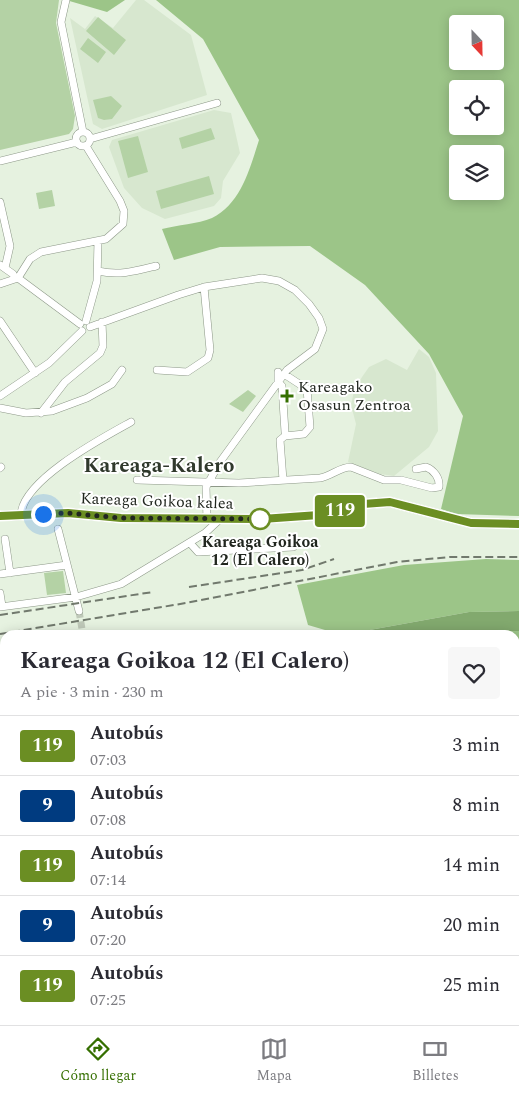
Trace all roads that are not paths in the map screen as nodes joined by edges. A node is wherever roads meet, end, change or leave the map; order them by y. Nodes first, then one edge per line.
1 (66, 0) edge
2 (217, 103) dead end
3 (83, 132) junction
4 (77, 142) junction
5 (88, 142) junction
6 (0, 161) edge
7 (0, 202) edge
8 (98, 241) junction
9 (156, 266) dead end
10 (3, 267) edge
11 (98, 271) junction
12 (17, 278) junction
13 (0, 284) edge
14 (204, 288) junction
15 (0, 321) edge
16 (102, 322) junction
17 (84, 326) junction
18 (122, 370) dead end
19 (157, 370) dead end
20 (35, 373) junction
21 (281, 373) junction
22 (278, 382) junction
23 (0, 396) edge
24 (0, 408) edge
25 (41, 413) junction
26 (131, 422) dead end
27 (285, 432) dead end
28 (416, 469) dead end
29 (136, 480) dead end
30 (283, 480) junction
31 (210, 481) junction
32 (24, 492) dead end
33 (26, 500) junction
34 (21, 515) junction
35 (0, 516) edge
36 (207, 520) junction
37 (219, 520) junction
38 (519, 524) edge
39 (58, 529) dead end
40 (5, 539) dead end
41 (190, 543) junction
42 (293, 547) dead end
43 (67, 565) junction
44 (10, 573) junction
45 (0, 574) edge
46 (0, 593) edge
47 (76, 597) junction
48 (1, 606) edge
49 (79, 611) tunnel mouth

1 - 3 street
2 - 5 street
3 - 4 street
3 - 5 street
4 - 5 street
4 - 6 street
5 - 8 street
7 - 10 street
8 - 11 street
8 - 12 street
9 - 11 street
10 - 12 street
11 - 17 street
12 - 13 street
12 - 17 street
14 - 16 street
14 - 19 street
14 - 21 street
15 - 20 street
16 - 17 street
16 - 25 street
17 - 20 street
18 - 25 street
20 - 23 street
21 - 22 street
21 - 30 street
22 - 27 street
22 - 31 street
24 - 25 street
26 - 33 street
28 - 30 street
29 - 31 street
30 - 31 street
31 - 36 street
32 - 33 street
33 - 34 street
34 - 35 main road, Kareaga Goikoa kalea
34 - 36 main road, Kareaga Goikoa kalea
36 - 37 main road, Kareaga Goikoa kalea
37 - 38 main road, Kareaga Goikoa kalea
37 - 41 street
39 - 43 street
40 - 44 street
41 - 42 street
41 - 47 street
43 - 44 street
43 - 47 street
44 - 45 street
46 - 48 street
47 - 48 street
47 - 49 street

